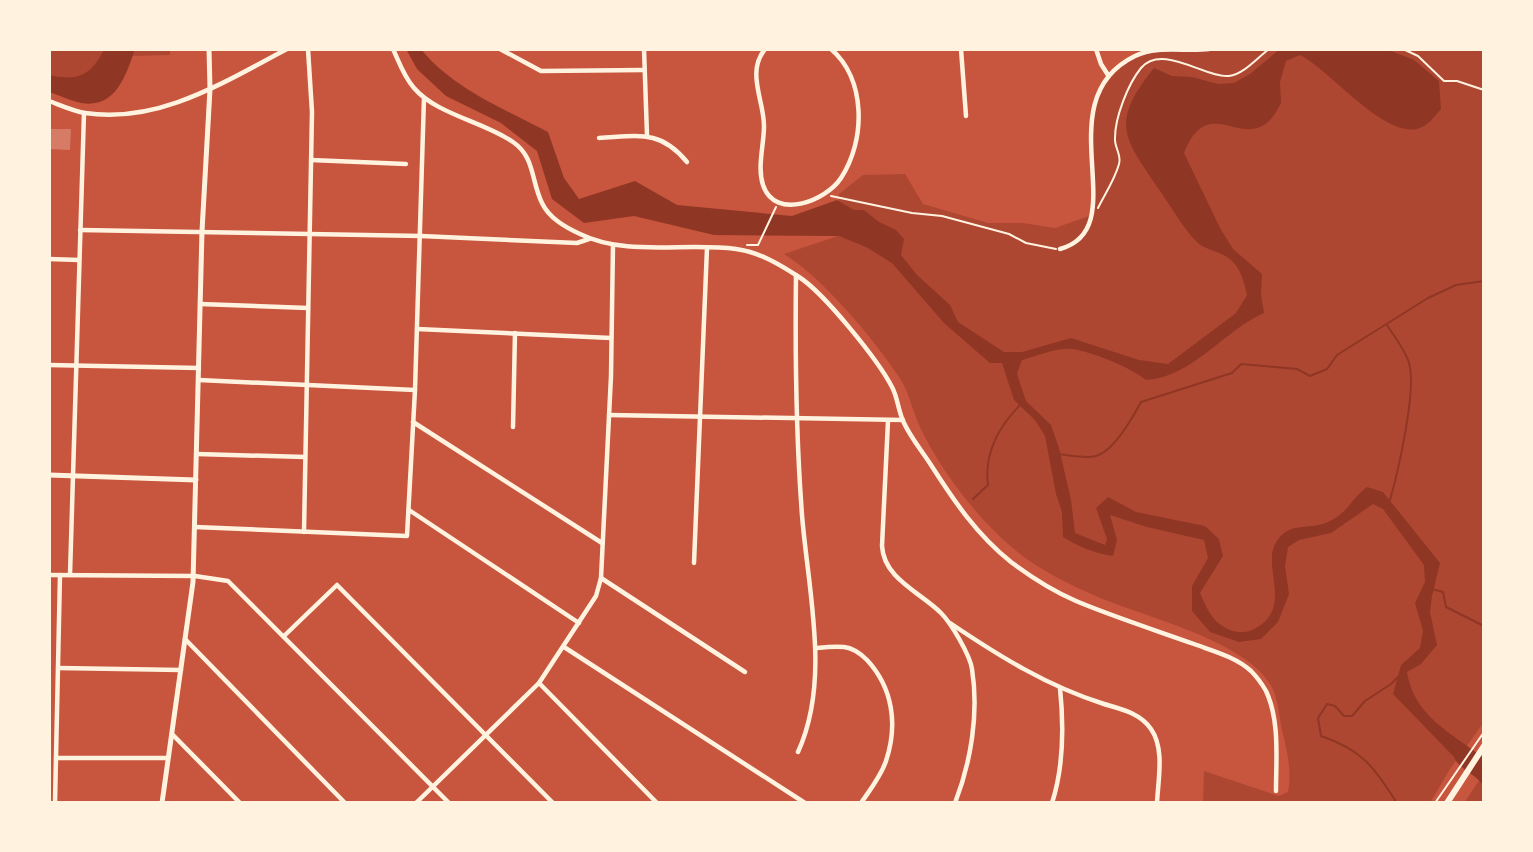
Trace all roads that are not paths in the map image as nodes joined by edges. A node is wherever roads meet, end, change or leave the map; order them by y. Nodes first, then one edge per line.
1 (209, 49) edge
2 (287, 49) edge
3 (308, 49) edge
4 (393, 49) edge
5 (499, 49) edge
6 (644, 49) edge
7 (765, 49) edge
8 (831, 49) edge
9 (961, 49) edge
10 (1096, 49) edge
11 (1209, 49) edge
12 (644, 70) junction
13 (1108, 75) junction
14 (210, 89) junction
15 (424, 98) junction
16 (49, 101) edge
17 (85, 113) junction
18 (965, 116) dead end
19 (647, 135) junction
20 (599, 138) dead end
21 (311, 160) junction
22 (687, 162) dead end
23 (406, 164) dead end
24 (80, 230) junction
25 (202, 231) junction
26 (310, 233) junction
27 (419, 236) junction
28 (590, 239) junction
29 (613, 245) junction
30 (707, 248) junction
31 (1060, 249) road end
32 (49, 259) edge
33 (79, 260) junction
34 (796, 275) junction
35 (200, 304) junction
36 (308, 308) junction
37 (417, 329) junction
38 (516, 333) junction
39 (611, 338) junction
40 (49, 365) edge
41 (76, 366) junction
42 (199, 368) junction
43 (198, 380) junction
44 (307, 385) junction
45 (415, 390) junction
46 (609, 415) junction
47 (699, 417) junction
48 (798, 419) junction
49 (888, 421) junction
50 (903, 421) junction
51 (413, 422) junction
52 (513, 426) dead end
53 (197, 454) junction
54 (305, 457) junction
55 (49, 475) edge
56 (73, 476) junction
57 (197, 480) junction
58 (408, 510) junction
59 (195, 527) junction
60 (304, 532) junction
61 (602, 544) junction
62 (694, 563) dead end
63 (49, 575) edge
64 (60, 575) junction
65 (70, 576) junction
66 (194, 576) junction
67 (601, 578) junction
68 (579, 623) junction
69 (950, 623) junction
70 (284, 636) junction
71 (185, 639) junction
72 (564, 647) junction
73 (817, 648) junction
74 (58, 668) junction
75 (181, 670) junction
76 (745, 673) dead end
77 (539, 683) junction
78 (1060, 687) junction
79 (172, 734) junction
80 (486, 736) junction
81 (1482, 749) edge
82 (798, 752) dead end
83 (56, 758) junction
84 (168, 758) junction
85 (433, 787) junction
86 (1276, 791) dead end
87 (55, 803) edge
88 (162, 803) edge
89 (240, 803) edge
90 (345, 803) edge
91 (416, 803) edge
92 (449, 803) edge
93 (553, 803) edge
94 (657, 803) edge
95 (805, 803) edge
96 (862, 803) edge
97 (955, 803) edge
98 (1052, 803) edge
99 (1157, 803) edge
100 (1447, 803) edge

1 - 14 street
2 - 14 street
3 - 21 street
4 - 15 street
5 - 12 street
6 - 12 street
7 - 8 street
9 - 18 street
10 - 13 street
11 - 13 street
12 - 19 street
13 - 31 street
14 - 17 street
14 - 25 street
15 - 27 street
15 - 28 street
16 - 17 street
17 - 24 street
19 - 20 street
19 - 22 street
21 - 23 street
21 - 26 street
24 - 25 street
24 - 33 street
25 - 26 street
25 - 35 street
26 - 27 street
26 - 36 street
27 - 28 street
27 - 37 street
28 - 29 street
29 - 30 street
29 - 39 street
30 - 34 street
30 - 47 street
32 - 33 street
33 - 41 street
34 - 48 street
34 - 50 street
35 - 36 street
35 - 42 street
36 - 44 street
37 - 38 street
37 - 45 street
38 - 39 street
38 - 52 street
39 - 46 street
40 - 41 street
41 - 42 street
41 - 56 street
42 - 43 street
43 - 44 street
43 - 53 street
44 - 45 street
44 - 54 street
45 - 51 street
46 - 47 street
46 - 61 street
47 - 48 street
47 - 62 street
48 - 49 street
48 - 73 street
49 - 50 street
49 - 69 street
50 - 86 street
51 - 58 street
51 - 61 street
53 - 54 street
53 - 57 street
54 - 60 street
55 - 56 street
56 - 57 street
56 - 65 street
57 - 59 street
58 - 60 street
58 - 68 street
59 - 60 street
59 - 66 street
61 - 67 street
63 - 64 street
64 - 65 street
64 - 74 street
65 - 66 street
66 - 70 street
66 - 71 street
67 - 68 street
67 - 76 street
68 - 72 street
69 - 78 street
69 - 97 street
70 - 80 street
70 - 85 street
71 - 75 street
71 - 90 street
72 - 77 street
72 - 95 street
73 - 82 street
73 - 96 street
74 - 75 street
74 - 83 street
75 - 79 street
77 - 80 street
77 - 94 street
78 - 98 street
78 - 99 street
79 - 84 street
79 - 89 street
80 - 85 street
80 - 93 street
81 - 100 main road
83 - 84 street
83 - 87 street
84 - 88 street
85 - 91 street
85 - 92 street

